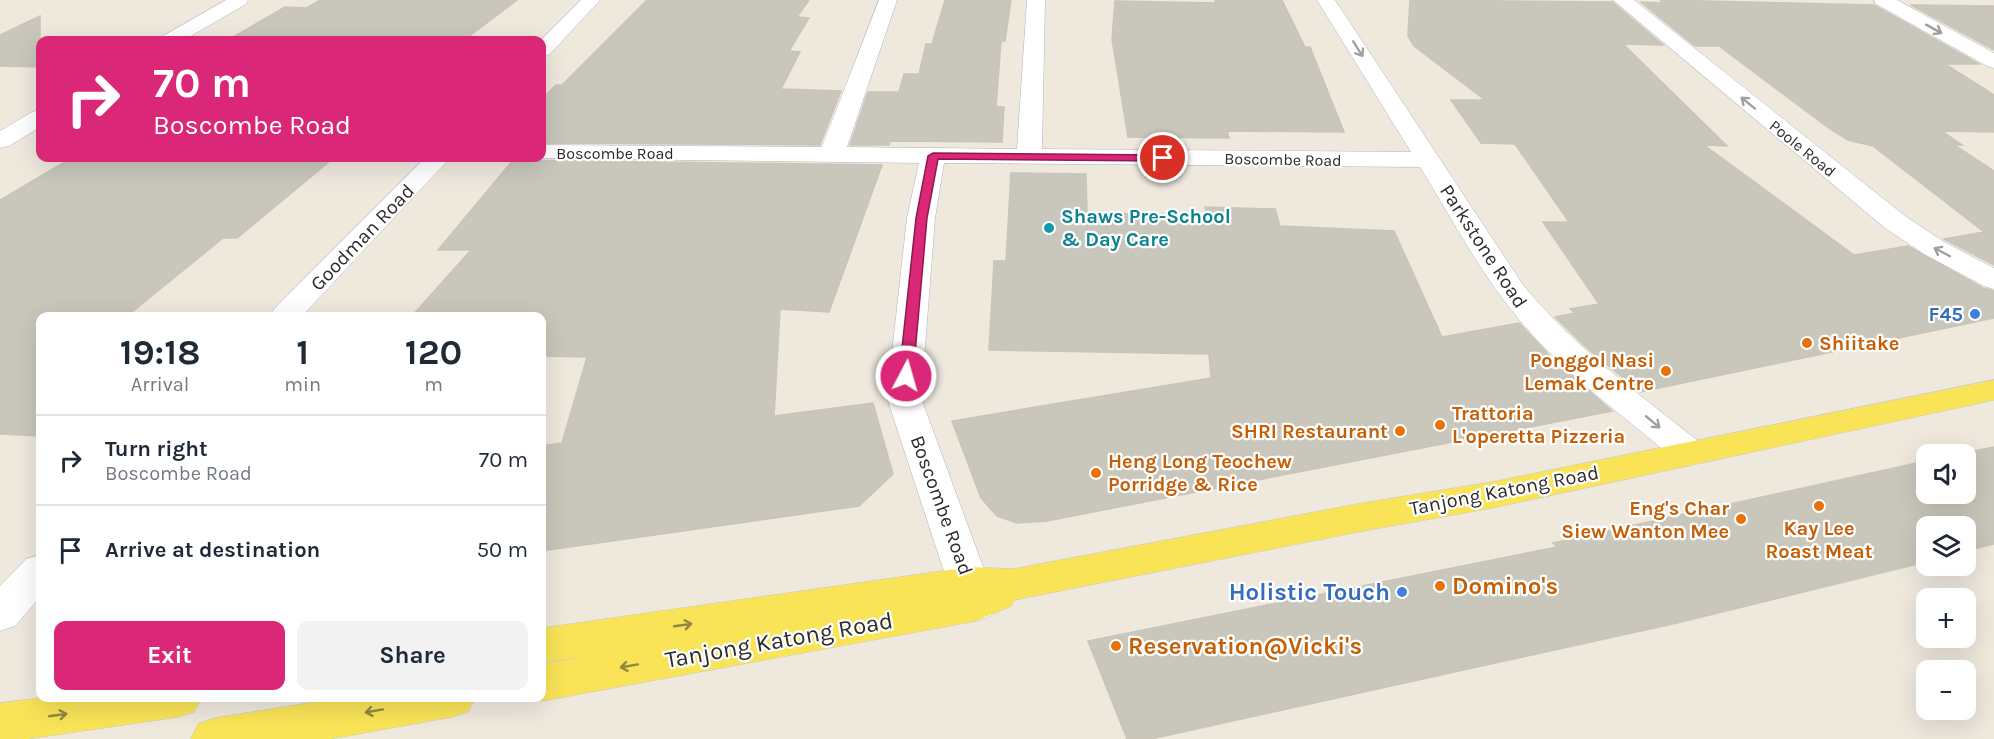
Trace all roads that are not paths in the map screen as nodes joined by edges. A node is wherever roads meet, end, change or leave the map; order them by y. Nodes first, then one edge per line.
1 (239, 0) edge
2 (591, 0) edge
3 (888, 0) edge
4 (1036, 0) edge
5 (1326, 0) edge
6 (1622, 0) edge
7 (1883, 0) edge
8 (177, 36) edge
9 (546, 47) edge
10 (1994, 62) edge
11 (36, 119) edge
12 (0, 141) edge
13 (546, 152) edge
14 (832, 154) junction
15 (933, 156) junction
16 (1029, 157) junction
17 (1428, 160) junction
18 (434, 162) edge
19 (1994, 280) edge
20 (289, 312) edge
21 (1994, 390) edge
22 (1689, 452) junction
23 (36, 574) edge
24 (973, 594) junction
25 (0, 614) edge
26 (546, 645) edge
27 (546, 681) edge
28 (150, 702) edge
29 (429, 702) edge
30 (0, 723) edge
31 (215, 739) edge

1 - 8 street
2 - 9 street
3 - 14 street
4 - 16 street
5 -> 17 street, Parkstone Road
19 -> 6 street, Poole Road
7 -> 10 street
11 - 12 street
13 - 14 street, Boscombe Road
14 - 15 street, Boscombe Road
15 - 16 street, Boscombe Road
15 - 24 street, Boscombe Road
16 - 17 street, Boscombe Road
17 -> 22 street, Parkstone Road
18 - 20 street, Goodman Road
21 - 22 main road, Tanjong Katong Road
22 - 24 main road, Tanjong Katong Road
23 - 25 street
26 -> 24 main road, Tanjong Katong Road
24 -> 27 main road, Tanjong Katong Road
30 -> 28 main road
29 -> 31 main road

